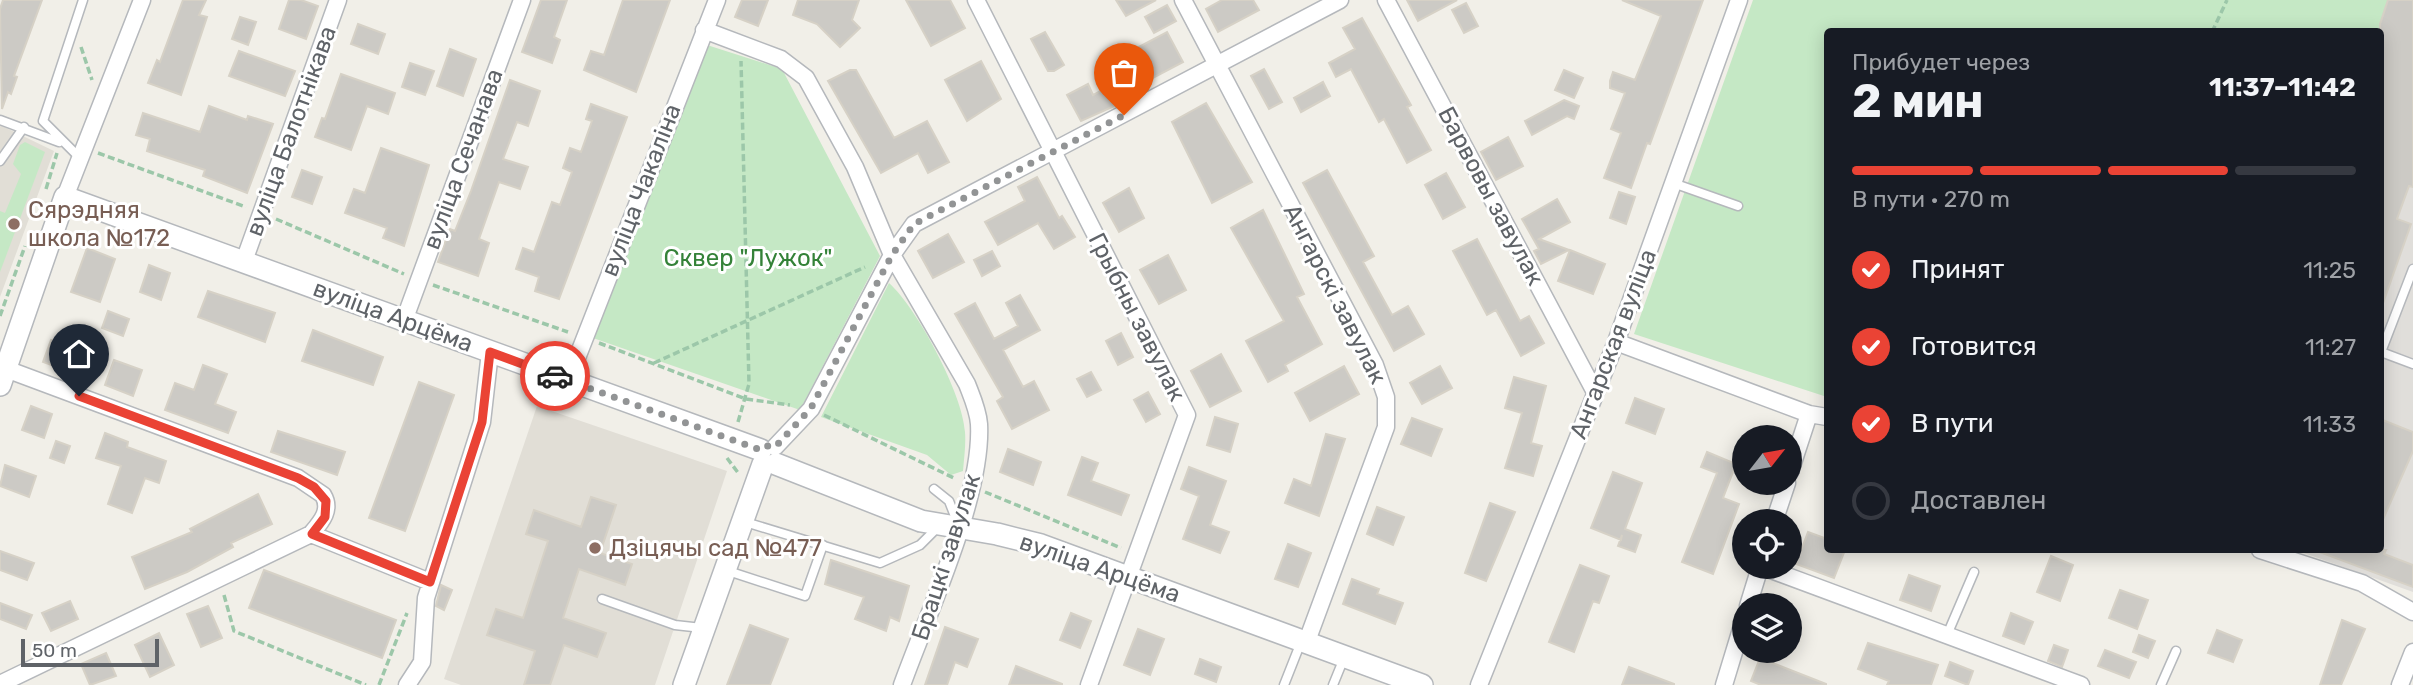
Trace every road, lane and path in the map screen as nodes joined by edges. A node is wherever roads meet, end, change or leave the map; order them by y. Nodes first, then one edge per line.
1 (83, 0) edge
2 (142, 0) edge
3 (338, 0) edge
4 (522, 0) edge
5 (717, 0) edge
6 (976, 0) edge
7 (1183, 0) edge
8 (1340, 0) edge
9 (1386, 0) edge
10 (1739, 0) edge
11 (2227, 0) edge
12 (80, 12) junction
13 (2214, 28) edge
14 (704, 30) junction
15 (727, 38) junction
16 (1218, 66) junction
17 (101, 107) junction
18 (0, 120) edge
19 (24, 127) junction
20 (61, 142) junction
21 (1054, 152) junction
22 (83, 153) junction
23 (0, 160) edge
24 (1673, 183) junction
25 (44, 195) dead end
26 (65, 197) junction
27 (1738, 206) dead end
28 (260, 212) junction
29 (26, 243) dead end
30 (892, 255) junction
31 (244, 261) junction
32 (2413, 269) edge
33 (419, 280) junction
34 (0, 316) edge
35 (405, 318) junction
36 (749, 322) junction
37 (584, 338) junction
38 (1616, 342) junction
39 (2384, 344) edge
40 (490, 352) junction
41 (2384, 353) edge
42 (654, 363) junction
43 (2413, 364) edge
44 (3, 377) edge
45 (568, 381) junction
46 (1595, 393) junction
47 (746, 399) junction
48 (811, 408) junction
49 (1809, 414) junction
50 (1824, 416) edge
51 (736, 427) dead end
52 (1802, 435) edge
53 (725, 455) dead end
54 (768, 456) junction
55 (742, 479) dead end
56 (970, 486) junction
57 (934, 489) dead end
58 (742, 521) junction
59 (949, 527) junction
60 (312, 534) junction
61 (823, 545) junction
62 (2269, 553) edge
63 (1138, 555) junction
64 (725, 570) junction
65 (1974, 572) dead end
66 (219, 579) junction
67 (1129, 579) junction
68 (1795, 579) edge
69 (426, 580) junction
70 (602, 599) dead end
71 (2413, 612) edge
72 (705, 629) junction
73 (1947, 635) junction
74 (1305, 640) junction
75 (2176, 651) dead end
76 (2413, 652) edge
77 (1345, 655) junction
78 (1732, 659) edge
79 (0, 684) edge
80 (366, 685) edge
81 (379, 685) edge
82 (407, 685) edge
83 (684, 685) edge
84 (902, 685) edge
85 (1089, 685) edge
86 (1284, 685) edge
87 (1333, 685) edge
88 (1422, 685) edge
89 (1479, 685) edge
90 (1724, 685) edge
91 (2081, 685) edge
92 (2161, 685) edge
93 (2400, 685) edge

1 - 12 lane
2 - 17 street
3 - 28 street, вуліца Балотнікава
4 - 33 street, вуліца Сечанава
5 - 14 street, вуліца Чакаліна
6 - 21 street, Грыбны завулак
7 - 16 street, Ангарскі завулак
8 - 16 street
9 - 46 street, Барвовы завулак
10 - 24 street, Ангарская вуліца
11 - 13 path
12 - 17 path
12 - 20 lane
14 - 15 street, Брацкі завулак
14 - 37 street, вуліца Чакаліна
15 - 30 street, Брацкі завулак
15 - 36 path
16 - 21 street
16 - 74 street, Ангарскі завулак
17 - 22 street
18 - 19 lane
19 - 20 lane
19 - 23 lane
20 - 22 lane
20 - 25 path
21 - 30 street
21 - 63 street, Грыбны завулак
22 - 26 street
22 - 28 path
24 - 27 lane
24 - 38 street, Ангарская вуліца
26 - 31 street, вуліца Арцёма
26 - 44 street
28 - 31 street, вуліца Балотнікава
28 - 33 path
29 - 34 path
30 - 36 path
30 - 48 street
30 - 56 street, Брацкі завулак
31 - 35 street, вуліца Арцёма
32 - 39 lane
33 - 35 street, вуліца Сечанава
33 - 37 path
35 - 40 street, вуліца Арцёма
36 - 42 path
36 - 47 path
37 - 42 path
37 - 45 street, вуліца Чакаліна
38 - 46 street, Ангарская вуліца
38 - 49 street
40 - 45 street, вуліца Арцёма
40 - 69 street
41 - 43 lane
42 - 47 path
44 - 60 street
45 - 54 street, вуліца Арцёма
46 - 89 street, Ангарская вуліца
47 - 48 path
47 - 51 path
48 - 54 street
48 - 56 path
49 - 50 street
49 - 52 street
53 - 55 path
54 - 58 street
54 - 59 street, вуліца Арцёма
56 - 59 street, Брацкі завулак
56 - 63 path
57 - 59 lane
58 - 61 lane
58 - 64 street
59 - 61 lane
59 - 67 street, вуліца Арцёма
59 - 84 street, Брацкі завулак
60 - 66 street
60 - 69 street
61 - 64 lane
62 - 71 street
63 - 67 street, Грыбны завулак
64 - 72 street
65 - 73 lane
66 - 79 street
66 - 80 path
67 - 74 street, вуліца Арцёма
67 - 85 street, Грыбны завулак
68 - 73 street
69 - 81 path
69 - 82 street
70 - 72 lane
72 - 83 street
73 - 91 street
74 - 77 street, вуліца Арцёма
74 - 86 lane
75 - 92 lane
76 - 93 street
77 - 87 lane
77 - 88 street, вуліца Арцёма
78 - 90 street

